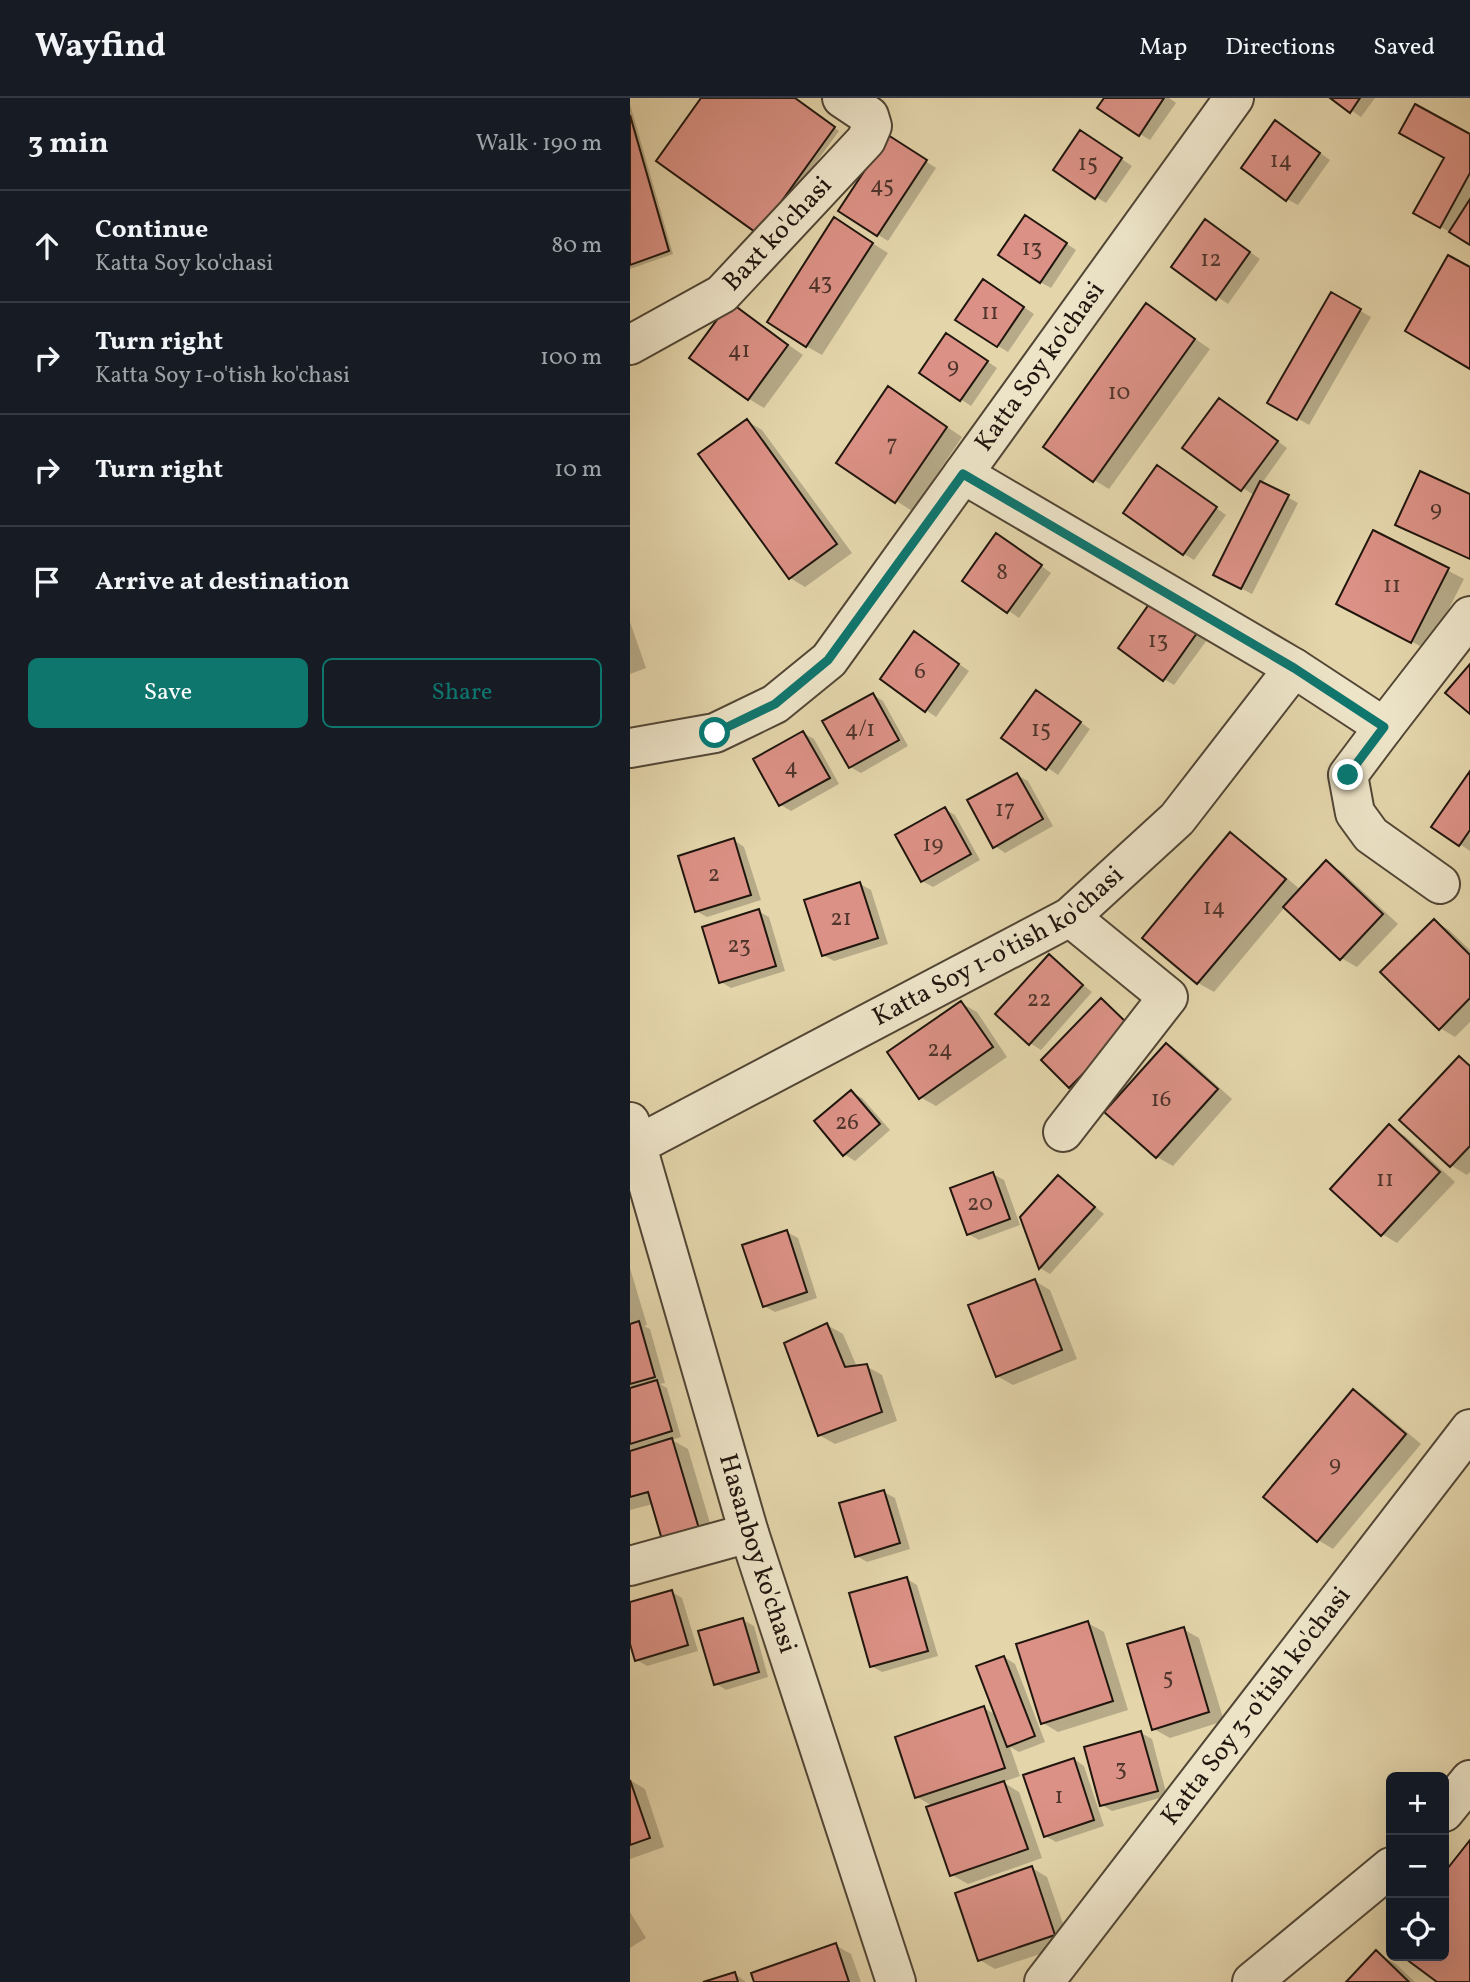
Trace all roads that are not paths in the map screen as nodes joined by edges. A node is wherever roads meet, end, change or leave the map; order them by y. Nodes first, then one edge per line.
1 (842, 98) edge
2 (1234, 98) edge
3 (630, 345) edge
4 (963, 474) junction
5 (1470, 616) edge
6 (1294, 668) junction
7 (1384, 727) junction
8 (630, 748) edge
9 (1440, 884) dead end
10 (1070, 917) junction
11 (1063, 1132) dead end
12 (633, 1134) edge
13 (1470, 1429) edge
14 (749, 1533) junction
15 (630, 1566) edge
16 (1470, 1780) edge
17 (1449, 1806) edge
18 (1386, 1871) edge
19 (896, 1982) edge
20 (1044, 1982) edge
21 (1252, 1982) edge

1 - 3 street, Baxt ko'chasi
2 - 4 street, Katta Soy ko'chasi
4 - 6 street
4 - 8 street, Katta Soy ko'chasi
5 - 7 street
6 - 7 street
6 - 10 street, Katta Soy 1-o'tish ko'chasi
7 - 9 street
10 - 11 street
10 - 12 street, Katta Soy 1-o'tish ko'chasi
12 - 14 street, Hasanboy ko'chasi
13 - 20 street, Katta Soy 3-o'tish ko'chasi
14 - 15 street
14 - 19 street, Hasanboy ko'chasi
16 - 17 street
18 - 21 street

